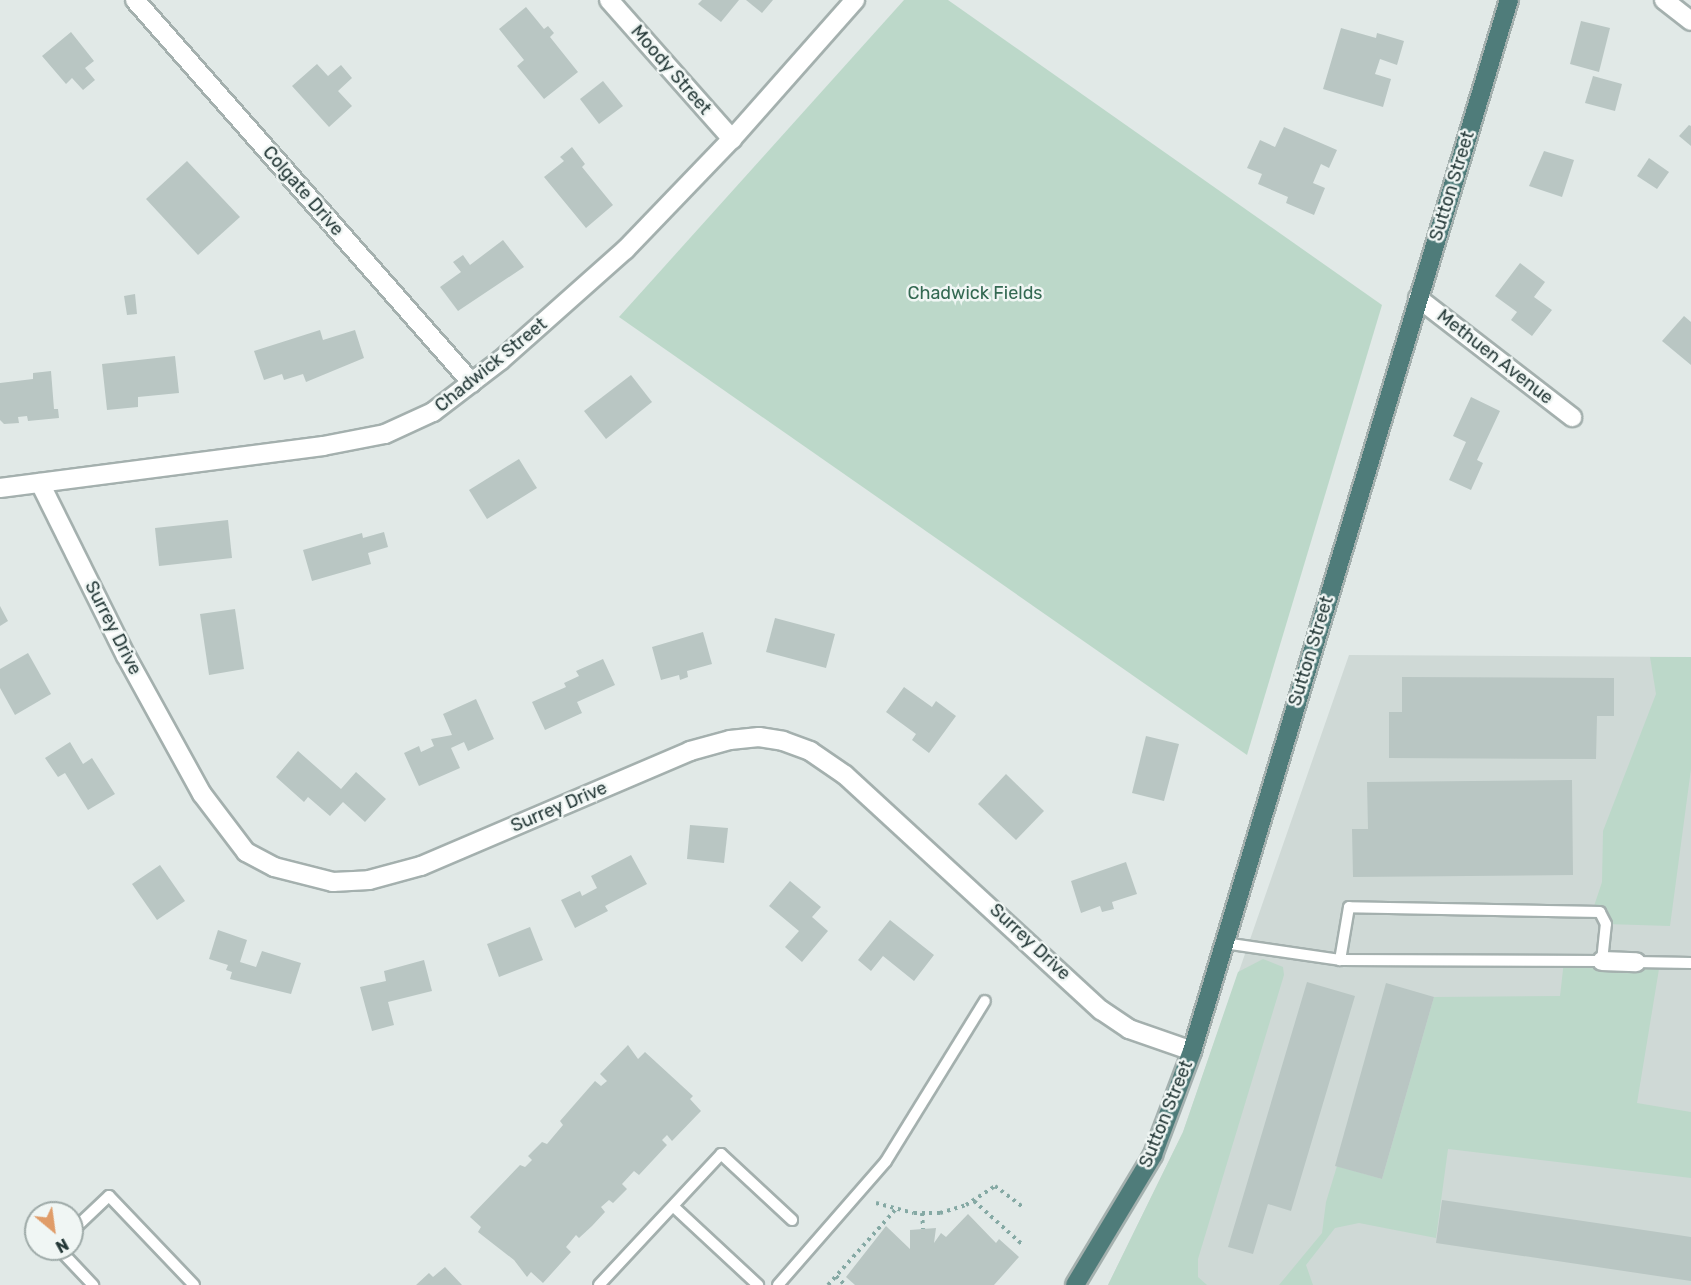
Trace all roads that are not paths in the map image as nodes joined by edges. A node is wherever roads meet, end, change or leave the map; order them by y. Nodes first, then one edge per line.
1 (135, 0) edge
2 (609, 0) edge
3 (855, 0) edge
4 (1509, 0) edge
5 (1664, 0) edge
6 (1691, 21) edge
7 (732, 139) junction
8 (1418, 298) junction
9 (471, 383) junction
10 (1572, 417) dead end
11 (40, 483) junction
12 (0, 488) edge
13 (1224, 943) junction
14 (1340, 960) junction
15 (1602, 962) junction
16 (1636, 962) joint
17 (1691, 963) edge
18 (985, 1001) dead end
19 (1192, 1051) junction
20 (674, 1207) junction
21 (84, 1220) edge
22 (792, 1220) dead end
23 (70, 1261) edge
24 (93, 1285) edge
25 (194, 1285) edge
26 (599, 1285) edge
27 (758, 1285) edge
28 (778, 1285) edge
29 (1075, 1285) edge

1 - 9 street, Colgate Drive
2 - 7 street, Moody Street
3 - 7 street, Chadwick Street
4 - 8 highway, Sutton Street
5 - 6 street
7 - 9 street, Chadwick Street
8 - 10 street, Methuen Avenue
8 - 13 highway, Sutton Street
9 - 11 street, Chadwick Street
11 - 12 street, Chadwick Street
11 - 19 street, Surrey Drive
13 - 14 lane
13 - 19 highway, Sutton Street
14 - 15 lane
14 - 15 lane
15 - 16 street
16 - 17 lane
18 - 28 lane
19 - 29 highway, Sutton Street
20 - 22 lane
20 - 26 lane
20 - 27 lane
21 - 25 lane
23 - 24 lane

